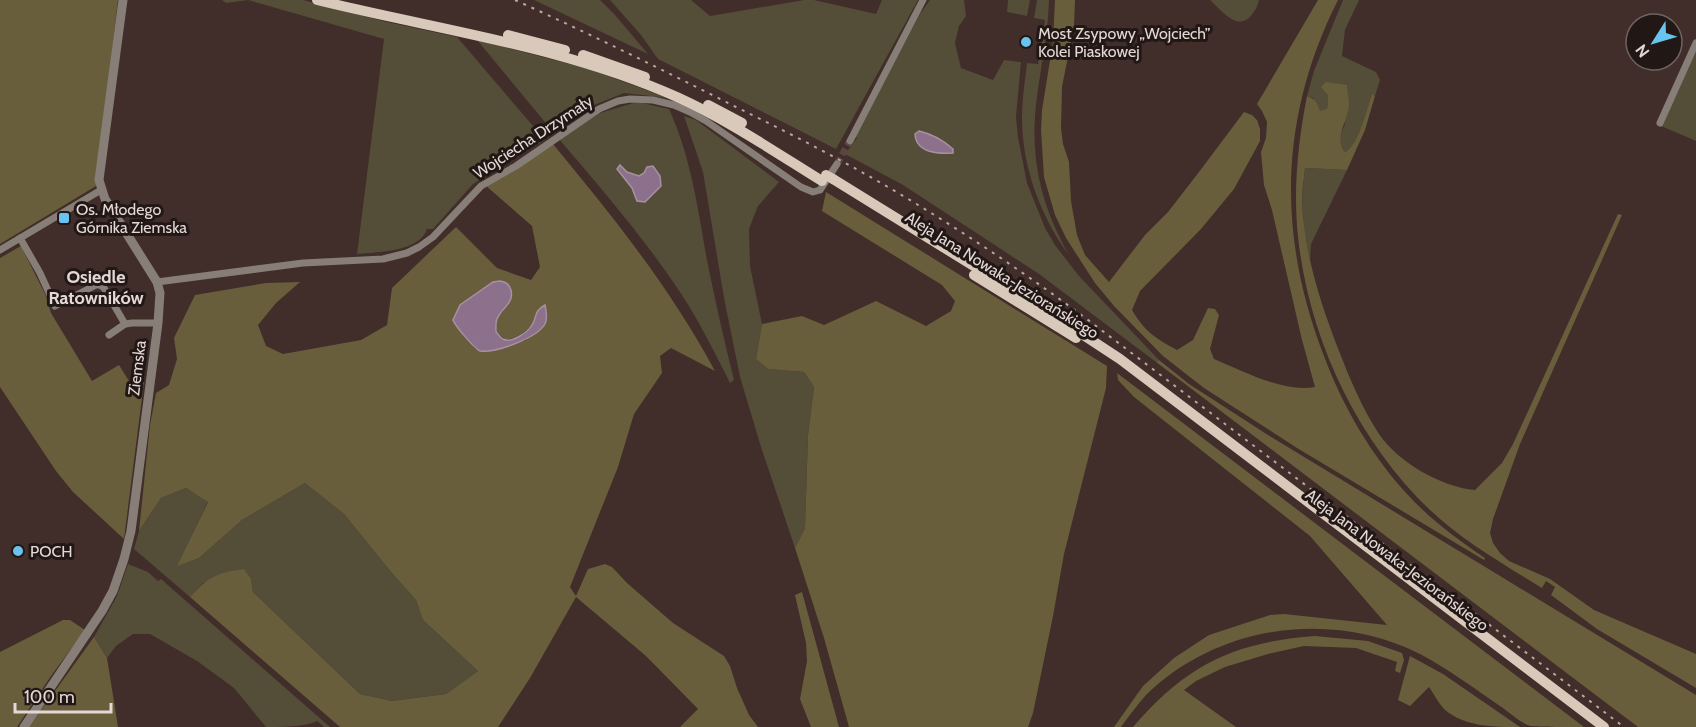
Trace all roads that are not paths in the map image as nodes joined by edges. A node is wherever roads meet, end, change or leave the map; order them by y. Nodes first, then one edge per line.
1 (123, 0) edge
2 (317, 0) edge
3 (349, 0) edge
4 (923, 0) edge
5 (1696, 43) edge
6 (1660, 123) dead end
7 (850, 141) tunnel mouth
8 (837, 165) tunnel mouth
9 (828, 180) junction
10 (101, 190) junction
11 (21, 238) junction
12 (0, 250) edge
13 (157, 282) junction
14 (158, 323) junction
15 (126, 324) junction
16 (109, 334) dead end
17 (24, 727) edge
18 (1593, 727) edge
19 (1604, 727) edge

1 - 10 street, Ziemska
2 - 9 main road, Aleja Jana Nowaka-Jeziorańskiego
3 - 9 main road, Aleja Jana Nowaka-Jeziorańskiego
4 - 7 street
5 - 6 street
8 - 13 street, Wojciecha Drzymały
9 - 18 main road, Aleja Jana Nowaka-Jeziorańskiego
9 - 19 main road, Aleja Jana Nowaka-Jeziorańskiego
10 - 11 street
10 - 13 street, Ziemska
11 - 12 street
11 - 15 street
13 - 14 street, Ziemska
14 - 15 street
14 - 17 street, Ziemska
15 - 16 street

